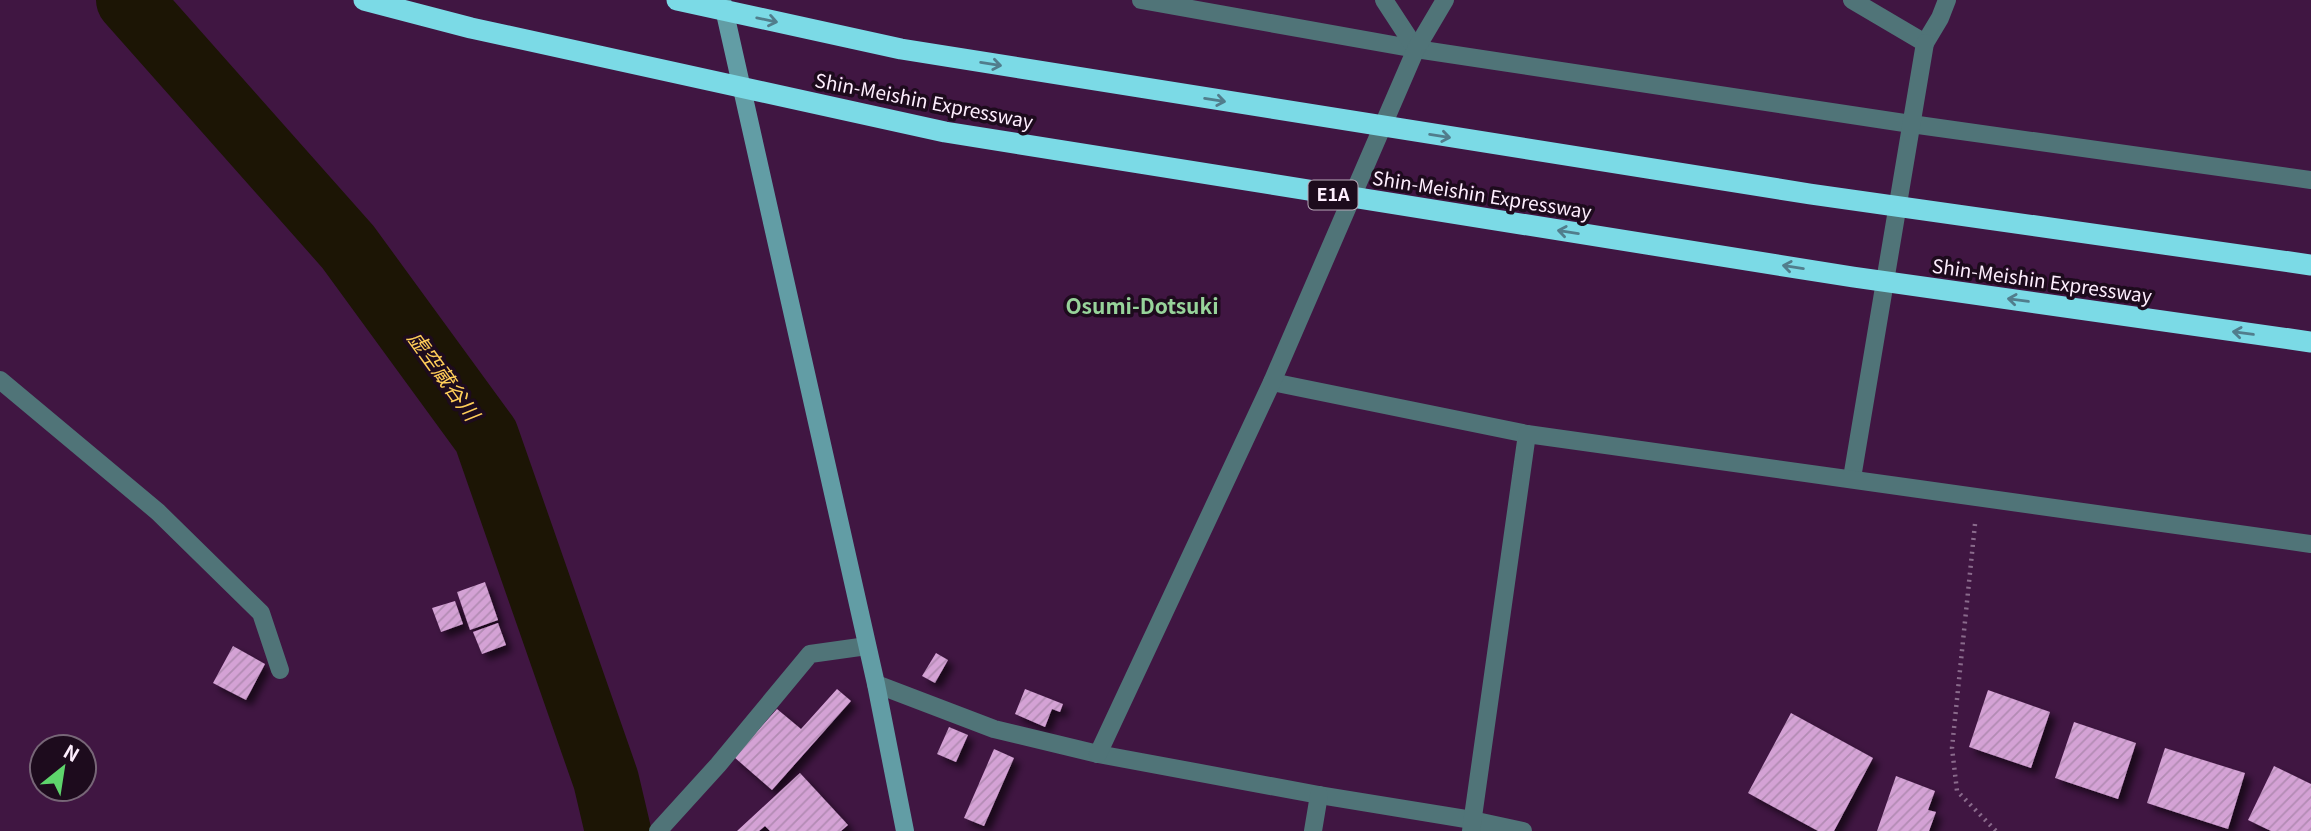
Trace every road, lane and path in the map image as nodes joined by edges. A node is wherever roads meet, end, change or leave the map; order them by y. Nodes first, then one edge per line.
1 (364, 0) edge
2 (677, 0) edge
3 (722, 0) edge
4 (1141, 0) edge
5 (1384, 0) edge
6 (1445, 0) edge
7 (1852, 0) edge
8 (1947, 0) edge
9 (1925, 43) junction
10 (1416, 49) junction
11 (1911, 124) junction
12 (2311, 180) edge
13 (2311, 265) edge
14 (2311, 342) edge
15 (0, 380) edge
16 (1272, 382) junction
17 (1527, 434) junction
18 (1852, 478) junction
19 (1978, 499) junction
20 (2311, 544) edge
21 (867, 646) junction
22 (280, 670) dead end
23 (876, 684) junction
24 (1098, 754) junction
25 (1319, 795) junction
26 (1471, 825) edge
27 (657, 831) edge
28 (905, 831) edge
29 (1313, 831) edge
30 (1523, 831) edge
31 (1996, 831) edge

14 -> 1 highway, Shin-Meishin Expressway / E1A
2 -> 13 highway
3 - 21 street
4 - 10 street
5 - 10 street
6 - 10 street
7 - 9 street
8 - 9 street
9 - 11 street
10 - 11 street
10 - 16 street
11 - 12 street
11 - 18 street
15 - 22 street
16 - 17 street
16 - 24 street
17 - 18 street
17 - 26 street
18 - 19 street
19 - 20 street
19 - 31 path
21 - 23 street
21 - 27 street
23 - 24 street
23 - 28 street
24 - 25 street
25 - 26 street
25 - 29 street
26 - 30 street

